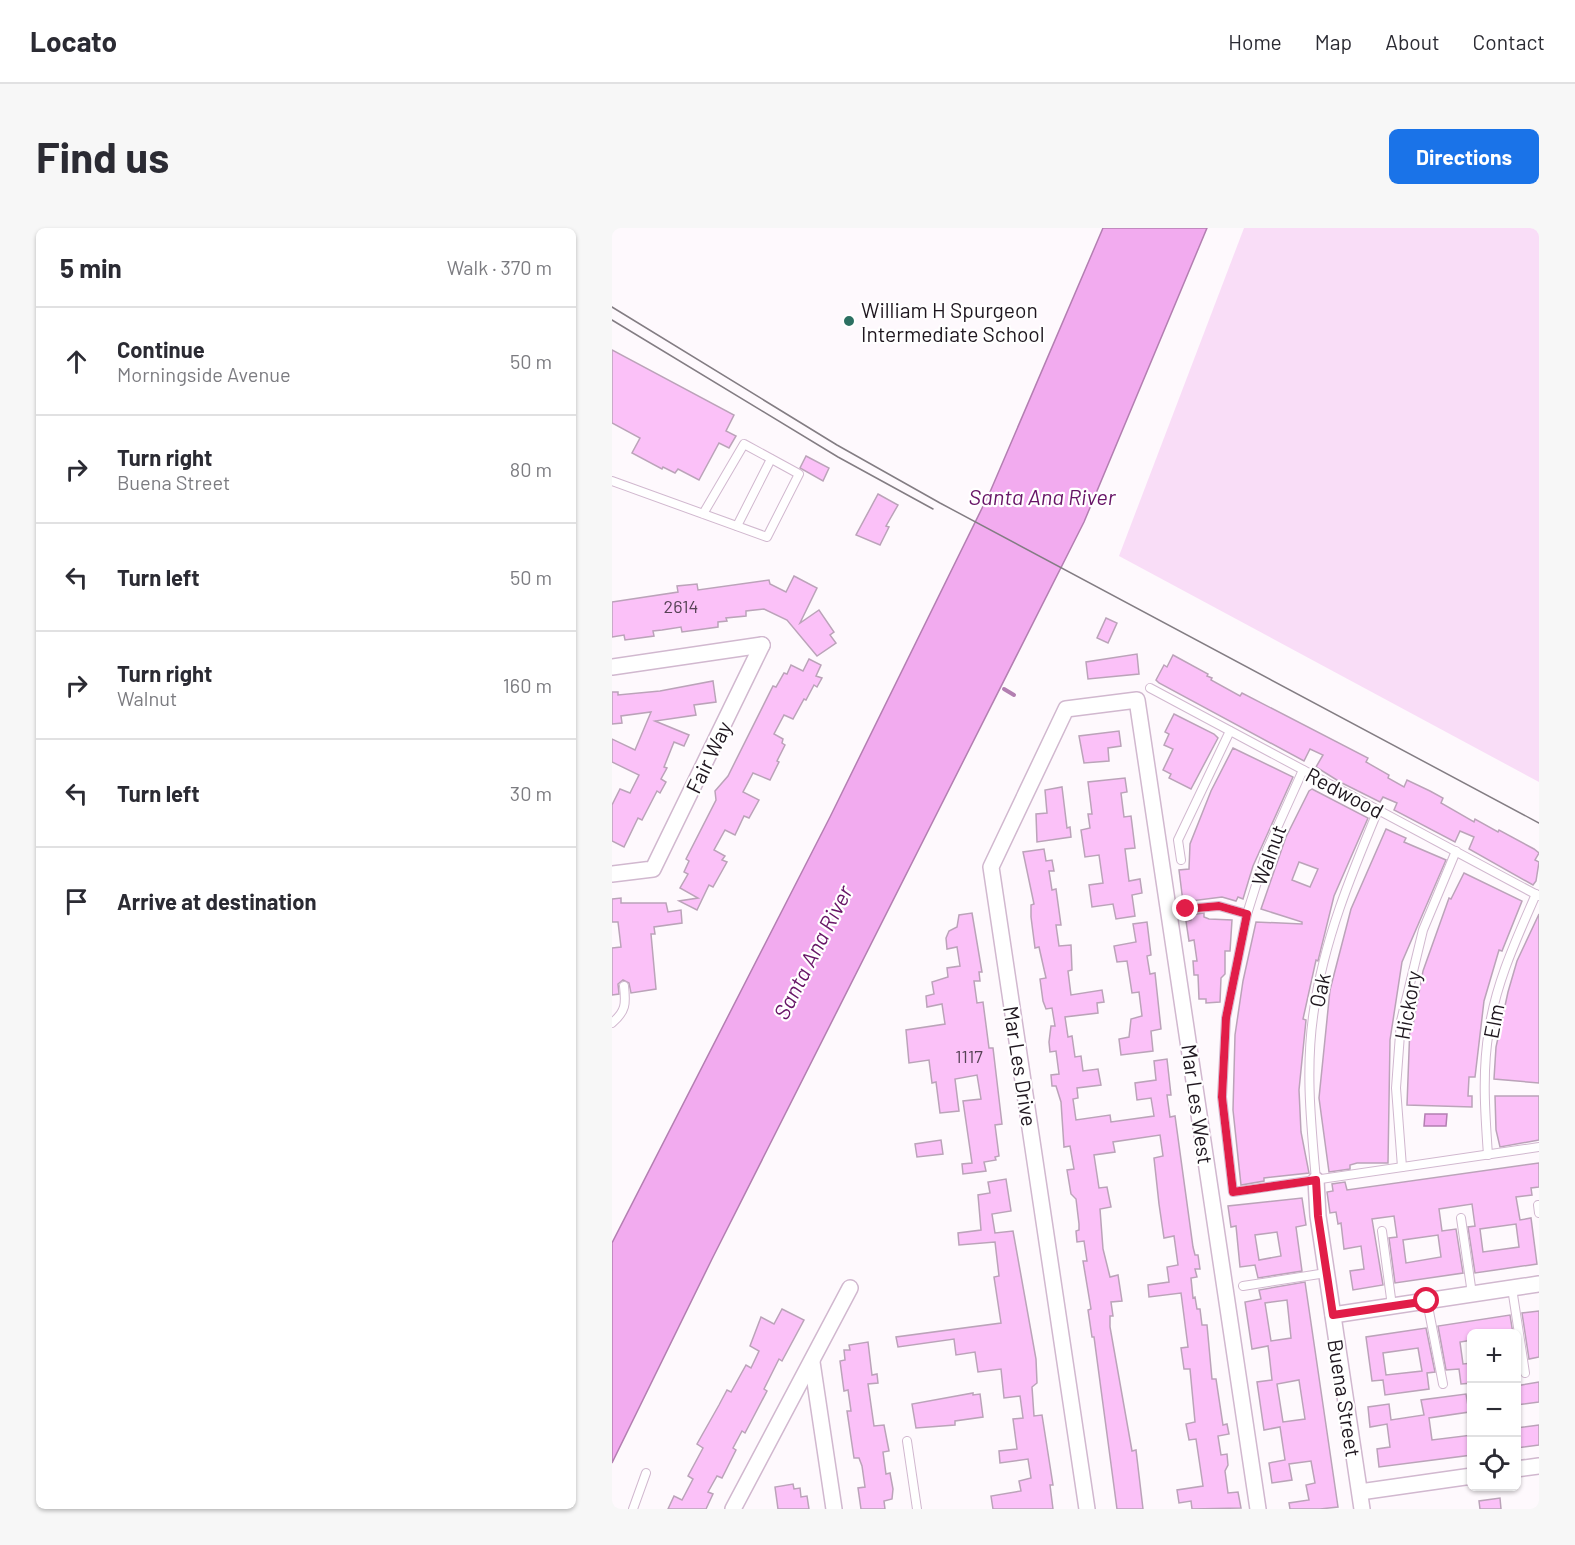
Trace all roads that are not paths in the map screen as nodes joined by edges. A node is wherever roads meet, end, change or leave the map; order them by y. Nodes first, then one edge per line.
1 (771, 459) junction
2 (612, 481) edge
3 (703, 514) junction
4 (737, 526) junction
5 (612, 667) edge
6 (1150, 688) dead end
7 (1137, 700) joint
8 (1230, 731) junction
9 (1303, 770) junction
10 (1378, 810) junction
11 (1456, 851) junction
12 (1181, 860) dead end
13 (612, 874) edge
14 (1538, 895) edge
15 (1186, 909) dead end
16 (1247, 914) junction
17 (624, 986) dead end
18 (612, 1023) edge
19 (1539, 1147) edge
20 (1488, 1155) junction
21 (1402, 1167) junction
22 (1316, 1180) junction
23 (1461, 1218) dead end
24 (1382, 1231) dead end
25 (1326, 1273) junction
26 (1539, 1284) edge
27 (1243, 1286) dead end
28 (850, 1288) dead end
29 (1512, 1288) junction
30 (1472, 1294) junction
31 (1427, 1301) junction
32 (1392, 1306) junction
33 (1333, 1315) junction
34 (812, 1362) junction
35 (1525, 1372) dead end
36 (1443, 1384) dead end
37 (907, 1441) dead end
38 (1539, 1466) edge
39 (1521, 1468) edge
40 (646, 1473) dead end
41 (1467, 1477) edge
42 (1360, 1492) junction
43 (633, 1509) edge
44 (733, 1509) edge
45 (834, 1509) edge
46 (917, 1509) edge
47 (1087, 1509) edge
48 (1258, 1509) edge
49 (1362, 1509) edge

1 - 3 lane
1 - 4 lane
1 - 4 lane
2 - 3 lane
3 - 4 lane
5 - 13 street, Fair Way
6 - 8 lane, Redwood
7 - 47 street, Mar Les Drive
7 - 48 street, Mar Les West
8 - 9 lane, Redwood
8 - 12 lane
9 - 10 lane, Redwood
9 - 16 lane, Walnut
10 - 11 lane, Redwood
10 - 22 lane, Oak
11 - 14 lane, Redwood
11 - 21 lane, Hickory
14 - 20 lane, Elm
15 - 16 lane
16 - 22 lane, Walnut
17 - 18 lane
19 - 20 lane
20 - 21 lane
21 - 22 lane
22 - 25 street, Buena Street
23 - 30 lane
24 - 32 lane
25 - 27 lane
25 - 33 street, Buena Street
26 - 29 street
28 - 34 street
29 - 30 street
29 - 35 lane
30 - 31 street
31 - 32 street
31 - 36 lane
32 - 33 street
33 - 42 street, Buena Street
34 - 44 street
34 - 45 street
37 - 46 lane
38 - 39 street
40 - 43 lane
41 - 42 street
42 - 49 street, Buena Street

